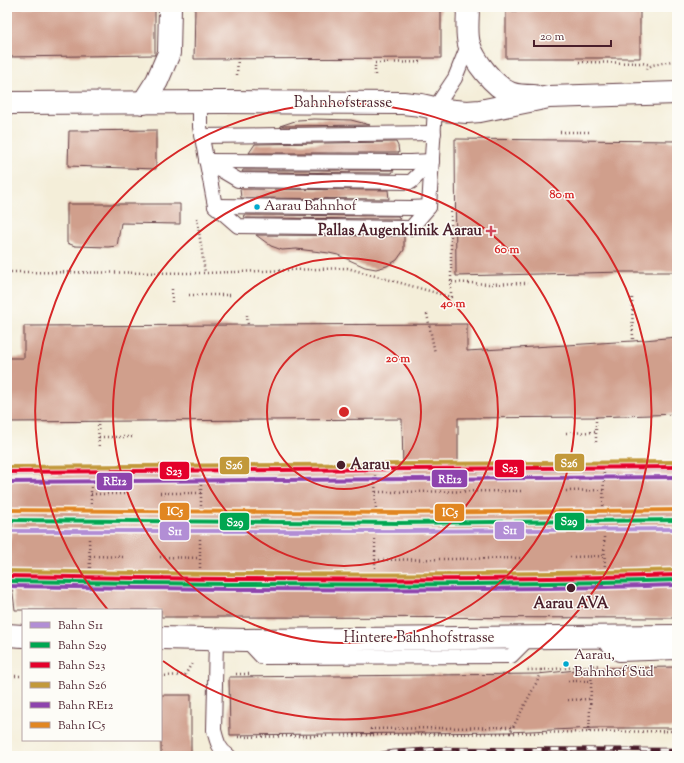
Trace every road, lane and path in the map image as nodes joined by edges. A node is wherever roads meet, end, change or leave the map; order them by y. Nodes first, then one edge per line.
1 (170, 7) edge
2 (468, 7) edge
3 (469, 44) junction
4 (238, 58) dead end
5 (422, 62) dead end
6 (579, 62) dead end
7 (652, 65) dead end
8 (237, 75) dead end
9 (375, 75) dead end
10 (677, 93) edge
11 (550, 97) junction
12 (143, 103) junction
13 (200, 103) junction
14 (7, 104) edge
15 (435, 108) junction
16 (560, 132) dead end
17 (589, 132) dead end
18 (434, 134) junction
19 (201, 136) junction
20 (206, 160) junction
21 (432, 161) junction
22 (451, 201) dead end
23 (215, 206) junction
24 (430, 206) junction
25 (7, 272) edge
26 (452, 282) junction
27 (528, 283) dead end
28 (172, 289) dead end
29 (189, 295) dead end
30 (231, 295) dead end
31 (632, 298) dead end
32 (172, 302) dead end
33 (427, 314) dead end
34 (248, 315) dead end
35 (248, 325) dead end
36 (633, 341) dead end
37 (435, 353) dead end
38 (596, 417) dead end
39 (98, 422) dead end
40 (566, 432) dead end
41 (596, 432) junction
42 (98, 437) junction
43 (132, 437) dead end
44 (596, 444) dead end
45 (99, 449) dead end
46 (604, 473) dead end
47 (376, 475) dead end
48 (201, 477) dead end
49 (91, 479) dead end
50 (604, 490) junction
51 (523, 491) dead end
52 (566, 491) dead end
53 (376, 492) junction
54 (201, 493) junction
55 (91, 494) junction
56 (127, 494) dead end
57 (160, 494) dead end
58 (201, 507) dead end
59 (91, 508) dead end
60 (603, 510) dead end
61 (376, 511) dead end
62 (604, 537) dead end
63 (89, 538) dead end
64 (374, 538) dead end
65 (200, 539) dead end
66 (90, 556) junction
67 (604, 556) junction
68 (126, 557) dead end
69 (160, 557) dead end
70 (570, 557) dead end
71 (200, 558) junction
72 (521, 558) dead end
73 (375, 560) junction
74 (90, 570) dead end
75 (200, 572) dead end
76 (605, 572) dead end
77 (375, 574) dead end
78 (7, 636) edge
79 (22, 636) edge
80 (677, 636) edge
81 (599, 637) junction
82 (162, 638) edge
83 (216, 649) junction
84 (677, 652) edge
85 (592, 665) dead end
86 (525, 670) dead end
87 (252, 674) dead end
88 (7, 676) edge
89 (22, 676) edge
90 (162, 676) edge
91 (568, 681) dead end
92 (591, 681) junction
93 (590, 699) junction
94 (568, 700) dead end
95 (511, 727) dead end
96 (677, 731) edge
97 (588, 732) junction
98 (510, 733) junction
99 (371, 735) junction
100 (237, 737) dead end
101 (229, 756) edge

1 - 12 main road
2 - 3 main road
3 - 11 main road
3 - 15 lane
4 - 8 path
5 - 9 path
6 - 7 path
10 - 11 main road, Bahnhofstrasse
11 - 15 main road, Bahnhofstrasse
12 - 13 main road, Bahnhofstrasse
12 - 14 main road, Bahnhofstrasse
13 - 15 main road, Bahnhofstrasse
13 - 19 lane
15 - 18 lane
16 - 17 path
18 - 19 lane
18 - 21 lane
19 - 20 lane
20 - 21 lane
20 - 21 lane
20 - 23 lane
21 - 24 lane
22 - 26 path
23 - 24 lane
23 - 24 lane
25 - 26 path
26 - 27 path
28 - 32 path
29 - 30 path
31 - 36 path
33 - 37 path
34 - 35 path
38 - 41 path
39 - 42 path
40 - 41 path
41 - 44 path
42 - 43 path
42 - 45 path
46 - 50 path
47 - 53 path
48 - 54 path
49 - 55 path
50 - 52 path
50 - 60 path
51 - 53 path
53 - 61 path
54 - 57 path
54 - 58 path
55 - 56 path
55 - 59 path
62 - 67 path
63 - 66 path
64 - 73 path
65 - 71 path
66 - 68 path
66 - 74 path
67 - 70 path
67 - 76 path
69 - 71 path
71 - 75 path
72 - 73 path
73 - 77 path
78 - 79 main road
80 - 81 main road, Hintere Bahnhofstrasse
81 - 83 main road, Hintere Bahnhofstrasse
81 - 84 lane
82 - 83 main road, Hintere Bahnhofstrasse
83 - 87 path
83 - 90 path
83 - 101 lane
85 - 92 path
86 - 98 path
88 - 89 path
91 - 92 path
92 - 93 path
93 - 94 path
93 - 97 path
95 - 99 path
96 - 97 path
97 - 98 path
98 - 99 path
99 - 100 path

